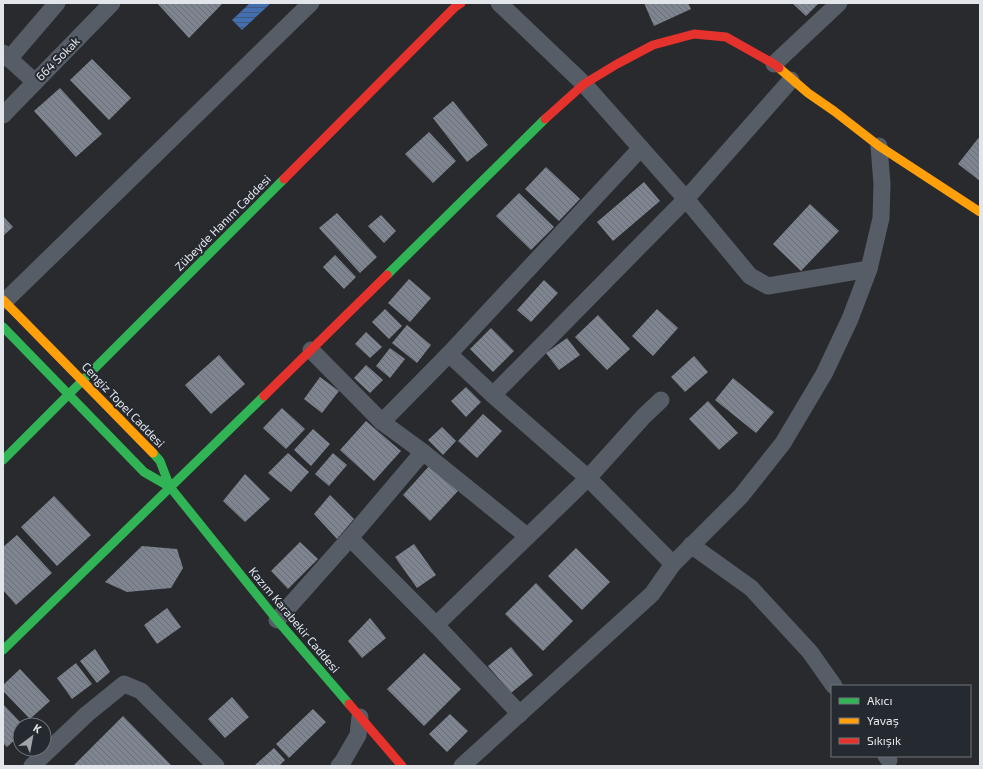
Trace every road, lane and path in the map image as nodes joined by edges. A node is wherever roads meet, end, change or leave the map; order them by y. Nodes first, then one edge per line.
1 (57, 3) edge
2 (112, 3) edge
3 (311, 3) edge
4 (499, 3) edge
5 (839, 3) edge
6 (455, 4) edge
7 (6, 56) edge
8 (774, 64) junction
9 (791, 80) junction
10 (35, 82) junction
11 (584, 84) junction
12 (3, 115) edge
13 (879, 146) junction
14 (641, 148) junction
15 (686, 199) junction
16 (980, 212) edge
17 (869, 269) junction
18 (4, 300) edge
19 (3, 326) edge
20 (311, 350) junction
21 (449, 354) junction
22 (83, 381) junction
23 (69, 395) junction
24 (493, 395) junction
25 (661, 400) dead end
26 (382, 422) junction
27 (423, 452) junction
28 (3, 460) edge
29 (588, 478) junction
30 (170, 487) junction
31 (527, 536) junction
32 (350, 538) junction
33 (691, 545) junction
34 (673, 564) junction
35 (277, 620) junction
36 (436, 625) junction
37 (3, 650) edge
38 (833, 685) edge
39 (520, 714) junction
40 (360, 717) junction
41 (32, 766) edge
42 (216, 766) edge
43 (339, 766) edge
44 (402, 766) edge
45 (462, 766) edge

1 - 7 street
2 - 10 street, 664 Sokak
3 - 18 street
4 - 11 street
5 - 8 street
6 - 22 street, Zübeyde Hanım Caddesi
7 - 10 street
8 - 9 street
8 - 11 street
9 - 13 street
9 - 15 street
10 - 12 street, 664 Sokak
11 - 14 street
11 - 20 street
13 - 16 street
13 - 17 street
14 - 15 street
14 - 21 street
15 - 17 street
15 - 24 street
17 - 33 street
18 - 22 street, Cengiz Topel Caddesi
19 - 23 street
20 - 26 street
20 - 30 street
21 - 24 street
21 - 26 street
22 - 23 street, Zübeyde Hanım Caddesi
22 - 30 street, Cengiz Topel Caddesi
23 - 28 street, Zübeyde Hanım Caddesi
23 - 30 street
24 - 29 street
25 - 29 street
26 - 27 street
27 - 31 street
27 - 32 street
29 - 31 street
29 - 34 street
30 - 35 street, Kazım Karabekir Caddesi
30 - 37 street
31 - 36 street
32 - 35 street
32 - 36 street
33 - 34 street
33 - 38 street
34 - 39 street
35 - 40 street, Kazım Karabekir Caddesi
36 - 39 street
39 - 45 street
40 - 43 street
40 - 44 street, Kazım Karabekir Caddesi
41 - 42 street

